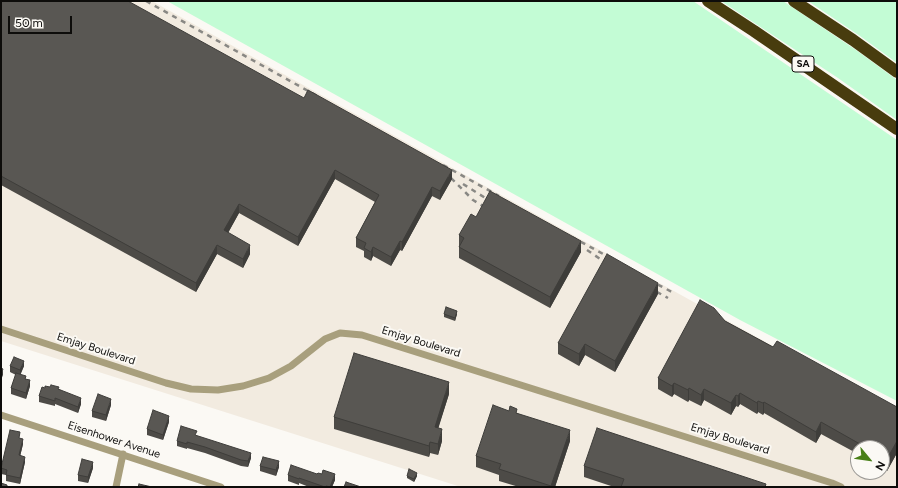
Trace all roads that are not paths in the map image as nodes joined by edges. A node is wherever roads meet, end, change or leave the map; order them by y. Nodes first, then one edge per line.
1 (708, 1) edge
2 (794, 1) edge
3 (897, 72) edge
4 (897, 129) edge
5 (1, 329) edge
6 (1, 415) edge
7 (123, 454) junction
8 (116, 487) edge
9 (221, 487) edge
10 (841, 487) edge

1 - 4 highway, SA
2 - 3 highway
5 - 10 street, Emjay Boulevard
6 - 7 street, Eisenhower Avenue
7 - 8 street
7 - 9 street, Eisenhower Avenue

